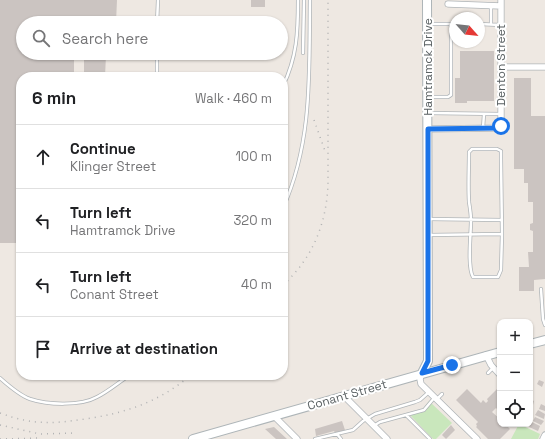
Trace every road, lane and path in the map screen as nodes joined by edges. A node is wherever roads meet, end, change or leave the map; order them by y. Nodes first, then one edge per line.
1 (158, 0) edge
2 (298, 0) edge
3 (304, 0) edge
4 (310, 0) edge
5 (427, 0) edge
6 (501, 3) edge
7 (448, 4) dead end
8 (491, 6) junction
9 (157, 16) edge
10 (428, 24) junction
11 (449, 24) edge
12 (485, 24) edge
13 (491, 24) junction
14 (501, 25) junction
15 (451, 48) edge
16 (303, 54) dead end
17 (157, 60) edge
18 (501, 67) junction
19 (545, 67) edge
20 (157, 72) edge
21 (288, 74) edge
22 (428, 97) junction
23 (428, 113) junction
24 (484, 114) junction
25 (502, 114) junction
26 (428, 129) junction
27 (483, 129) junction
28 (288, 195) edge
29 (428, 219) junction
30 (471, 220) junction
31 (502, 220) junction
32 (470, 234) junction
33 (502, 234) junction
34 (428, 235) junction
35 (541, 288) dead end
36 (545, 325) edge
37 (545, 340) edge
38 (533, 343) edge
39 (497, 353) edge
40 (486, 355) junction
41 (493, 368) junction
42 (497, 372) edge
43 (422, 373) junction
44 (488, 373) dead end
45 (0, 378) edge
46 (123, 380) edge
47 (429, 392) junction
48 (442, 394) dead end
49 (344, 396) junction
50 (436, 398) junction
51 (406, 415) junction
52 (274, 416) junction
53 (367, 419) junction
54 (374, 426) junction
55 (336, 434) junction
56 (545, 435) edge
57 (193, 439) edge
58 (297, 439) edge
59 (315, 439) edge
60 (341, 439) edge
61 (387, 439) edge
62 (430, 439) edge
63 (477, 439) edge
64 (543, 439) edge

1 - 9 lane
2 - 21 lane
3 - 16 lane
4 - 28 lane
5 - 10 street, Hamtramck Drive
6 - 8 street
6 - 14 street, Denton Street
7 - 8 street
8 - 13 lane
10 - 11 lane
10 - 22 street, Hamtramck Drive
12 - 13 lane
13 - 14 lane
14 - 18 street, Denton Street
15 - 22 lane
17 - 20 lane
18 - 19 street
18 - 25 street, Denton Street
22 - 23 street, Hamtramck Drive
23 - 24 lane
23 - 26 street, Hamtramck Drive
24 - 25 lane
24 - 27 lane
25 - 27 street, Denton Street
26 - 27 street
26 - 29 street, Hamtramck Drive
29 - 30 lane
29 - 34 street, Hamtramck Drive
30 - 31 lane
30 - 31 lane
30 - 32 lane
31 - 33 lane
32 - 33 lane
32 - 33 lane
32 - 34 lane
34 - 43 street, Hamtramck Drive
35 - 36 lane
37 - 38 street
39 - 40 street, Conant Street
40 - 41 street
40 - 43 street, Conant Street
41 - 42 street
41 - 44 lane
43 - 47 street
43 - 49 street, Conant Street
45 - 46 lane
47 - 50 street
47 - 53 lane
48 - 50 lane
49 - 52 street, Conant Street
49 - 53 street
50 - 51 lane
50 - 63 street
51 - 54 lane
51 - 62 lane
52 - 57 street, Conant Street
52 - 58 street
53 - 54 street
53 - 55 lane
54 - 61 street
55 - 59 lane
55 - 60 lane
56 - 64 street

